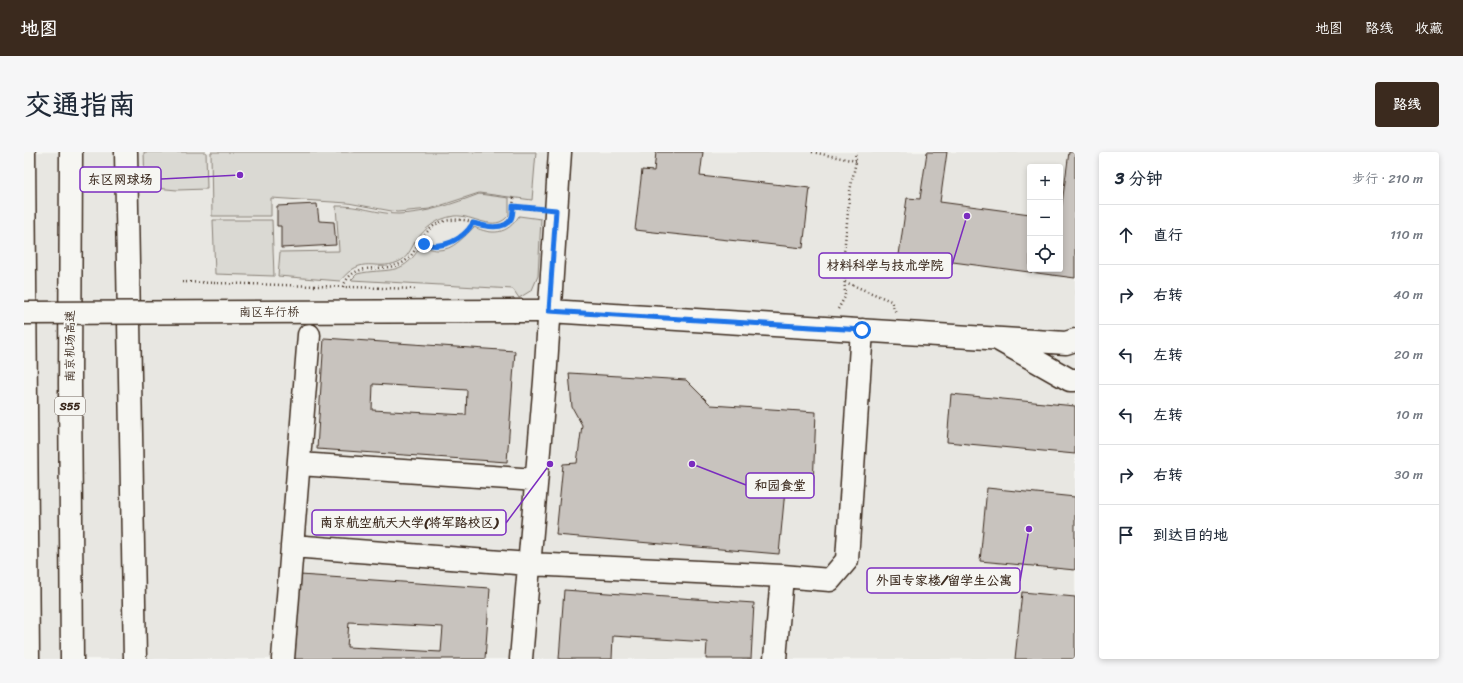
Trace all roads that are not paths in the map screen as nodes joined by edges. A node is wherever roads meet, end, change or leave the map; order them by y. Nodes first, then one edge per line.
1 (24, 152) edge
2 (71, 152) edge
3 (126, 152) edge
4 (560, 152) edge
5 (549, 311) junction
6 (24, 313) edge
7 (862, 330) junction
8 (309, 335) dead end
9 (996, 339) junction
10 (1075, 340) edge
11 (1075, 380) edge
12 (299, 464) junction
13 (536, 480) junction
14 (292, 546) junction
15 (529, 564) junction
16 (782, 576) junction
17 (28, 659) edge
18 (72, 659) edge
19 (135, 659) edge
20 (283, 659) edge
21 (520, 659) edge
22 (775, 659) edge

1 - 17 main road
2 - 18 main road, 南京机场高速 / S55
3 - 19 main road
4 - 5 main road
5 - 6 main road, 南区车行桥, bridge
5 - 7 main road, 南区车行桥
5 - 13 main road
7 - 9 main road, 南区车行桥
7 - 16 main road
8 - 12 main road
9 - 10 main road, 南区车行桥
9 - 11 main road
12 - 13 main road
12 - 14 main road
13 - 15 main road
14 - 15 main road
14 - 20 main road
15 - 16 main road
15 - 21 main road
16 - 22 main road

